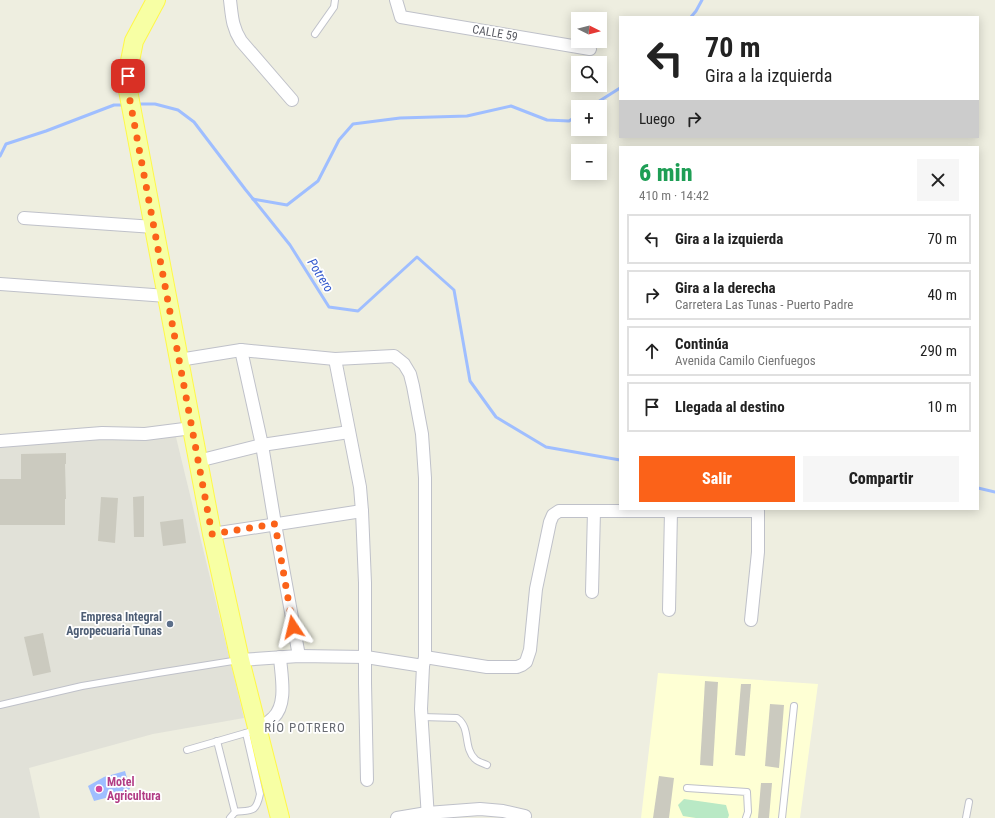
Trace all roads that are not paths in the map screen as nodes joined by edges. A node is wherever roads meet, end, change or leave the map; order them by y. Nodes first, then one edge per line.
1 (156, 0) edge
2 (230, 0) edge
3 (335, 0) edge
4 (396, 0) edge
5 (315, 34) dead end
6 (590, 50) dead end
7 (292, 100) dead end
8 (24, 218) dead end
9 (154, 227) junction
10 (0, 284) edge
11 (167, 296) junction
12 (241, 350) junction
13 (335, 359) junction
14 (179, 360) junction
15 (192, 428) junction
16 (349, 432) junction
17 (0, 441) edge
18 (262, 445) junction
19 (198, 461) junction
20 (362, 511) junction
21 (594, 511) junction
22 (670, 511) junction
23 (275, 524) junction
24 (212, 534) junction
25 (592, 592) dead end
26 (669, 610) dead end
27 (752, 620) dead end
28 (299, 656) junction
29 (280, 657) junction
30 (366, 657) junction
31 (240, 660) junction
32 (424, 662) junction
33 (0, 705) edge
34 (794, 706) dead end
35 (422, 717) junction
36 (252, 731) junction
37 (217, 741) junction
38 (187, 750) dead end
39 (487, 765) dead end
40 (367, 780) dead end
41 (687, 788) dead end
42 (969, 802) dead end
43 (235, 812) junction
44 (427, 816) edge
45 (525, 816) dead end
46 (230, 818) edge
47 (280, 818) edge
48 (397, 818) edge
49 (746, 818) edge
50 (782, 818) edge
51 (966, 818) edge

1 - 9 main road
2 - 7 street
3 - 5 lane
4 - 6 street, CALLE 59
8 - 9 street
9 - 11 main road
10 - 11 street
11 - 14 main road
12 - 13 street
12 - 14 street
12 - 18 street
13 - 16 street
13 - 32 street
14 - 15 main road
15 - 17 street
15 - 19 main road
16 - 18 street
16 - 20 street
18 - 19 street
18 - 23 street
19 - 24 main road
20 - 23 street
20 - 30 street
21 - 22 street
21 - 25 street
21 - 32 street
22 - 26 street
22 - 27 street
23 - 24 street
23 - 28 street
24 - 31 main road
28 - 29 street
28 - 30 street
29 - 31 street
29 - 36 street
30 - 32 street
30 - 40 street
31 - 33 lane
31 - 36 main road
32 - 35 street
34 - 50 lane
35 - 39 lane
35 - 44 street
36 - 37 lane
36 - 43 lane
36 - 47 main road
37 - 38 lane
37 - 43 lane
41 - 49 lane
42 - 51 lane
43 - 46 lane
44 - 45 street
44 - 48 street

